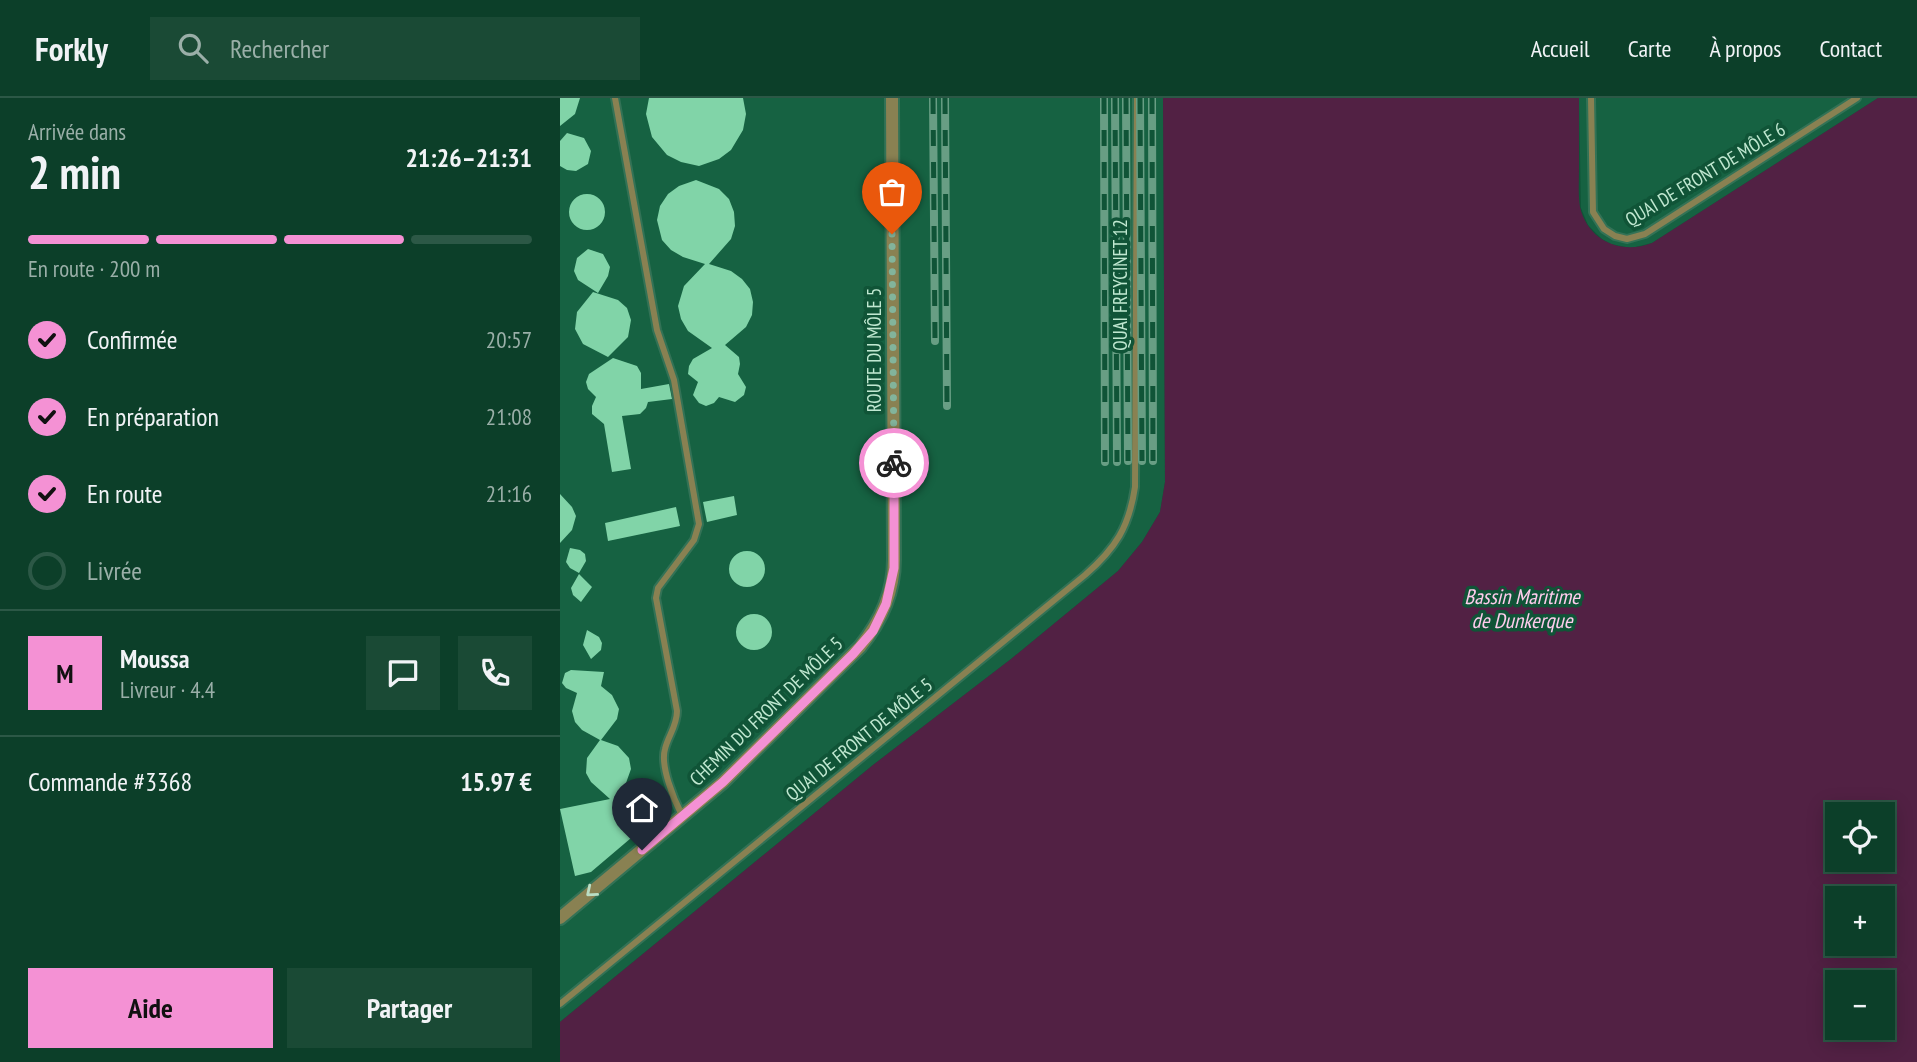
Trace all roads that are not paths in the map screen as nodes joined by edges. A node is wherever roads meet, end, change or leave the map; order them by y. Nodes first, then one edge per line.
1 (615, 98) edge
2 (892, 98) edge
3 (1137, 98) edge
4 (1591, 98) edge
5 (1857, 98) edge
6 (1135, 472) joint
7 (894, 559) joint
8 (683, 816) junction
9 (560, 918) edge
10 (560, 1003) edge

1 - 8 lane
2 - 7 street, ROUTE DU MÔLE 5
3 - 6 lane, QUAI FREYCINET 12
4 - 5 lane, QUAI DE FRONT DE MÔLE 6
6 - 10 lane, QUAI DE FRONT DE MÔLE 5
7 - 8 street, CHEMIN DU FRONT DE MÔLE 5
8 -> 9 street, CHEMIN DU FRONT DE MÔLE 5

